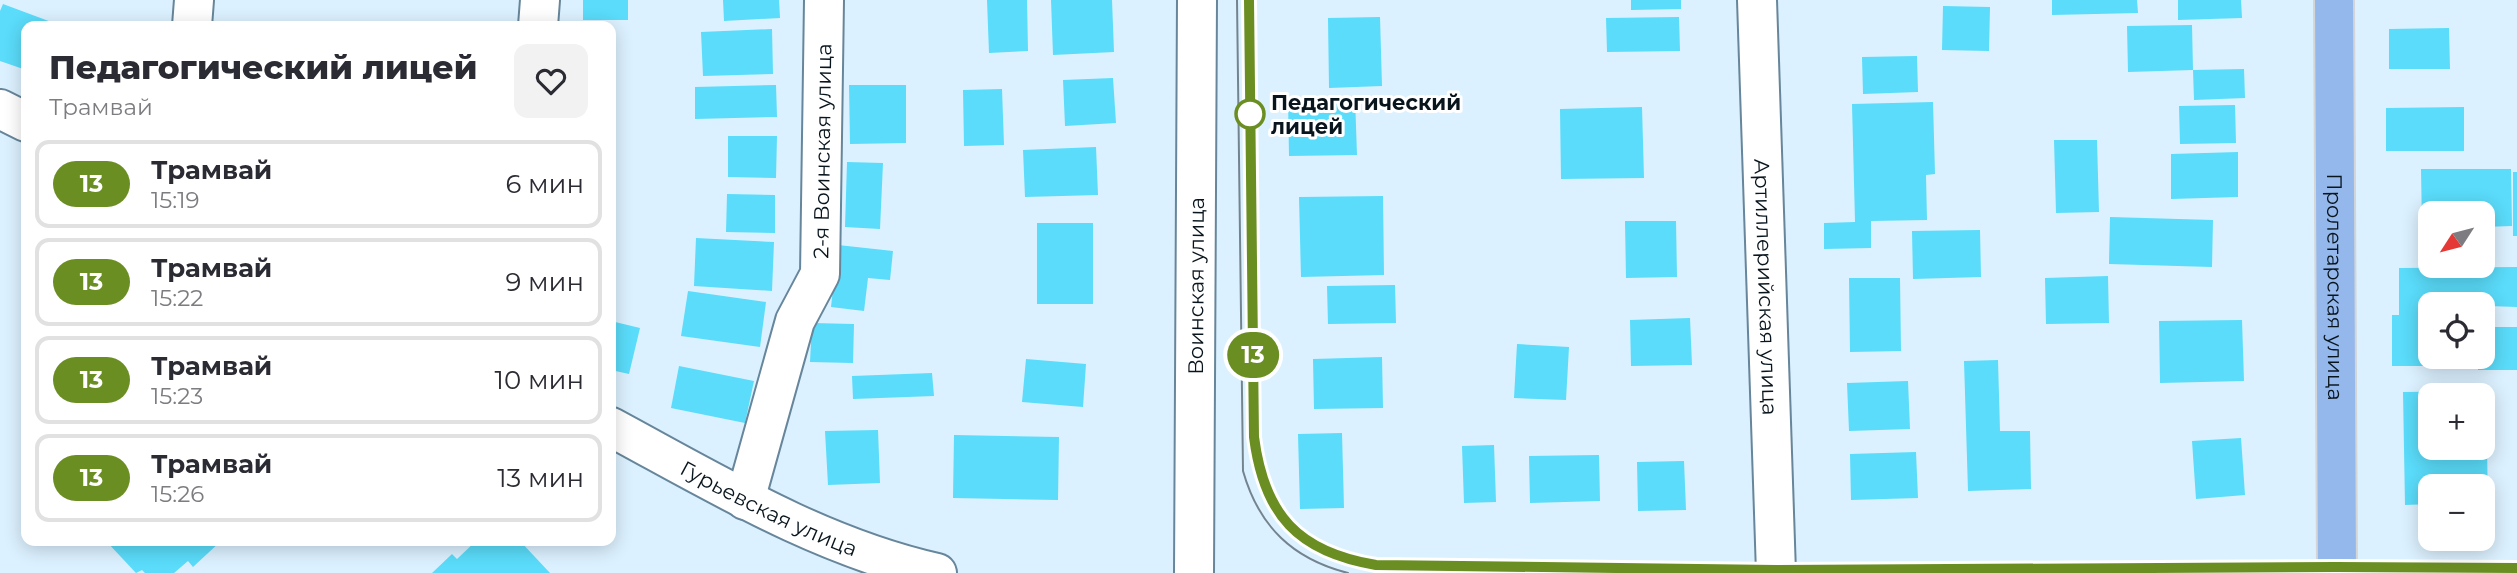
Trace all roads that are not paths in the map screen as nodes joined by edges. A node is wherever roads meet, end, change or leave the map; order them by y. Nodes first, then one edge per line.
1 (194, 0) edge
2 (540, 0) edge
3 (824, 0) edge
4 (1197, 0) edge
5 (1757, 0) edge
6 (2334, 0) edge
7 (192, 21) edge
8 (538, 21) edge
9 (0, 109) edge
10 (21, 120) edge
11 (616, 430) edge
12 (744, 500) junction
13 (937, 573) edge
14 (1194, 573) edge
15 (1776, 573) edge
16 (2337, 573) edge

1 - 7 street
2 - 8 street
3 - 12 street, 2-я Воинская улица
4 - 14 street, Воинская улица
5 - 15 street, Артиллерийская улица
6 - 16 main road, Пролетарская улица
9 - 10 street
11 - 12 street, Гурьевская улица
12 - 13 street, Гурьевская улица

